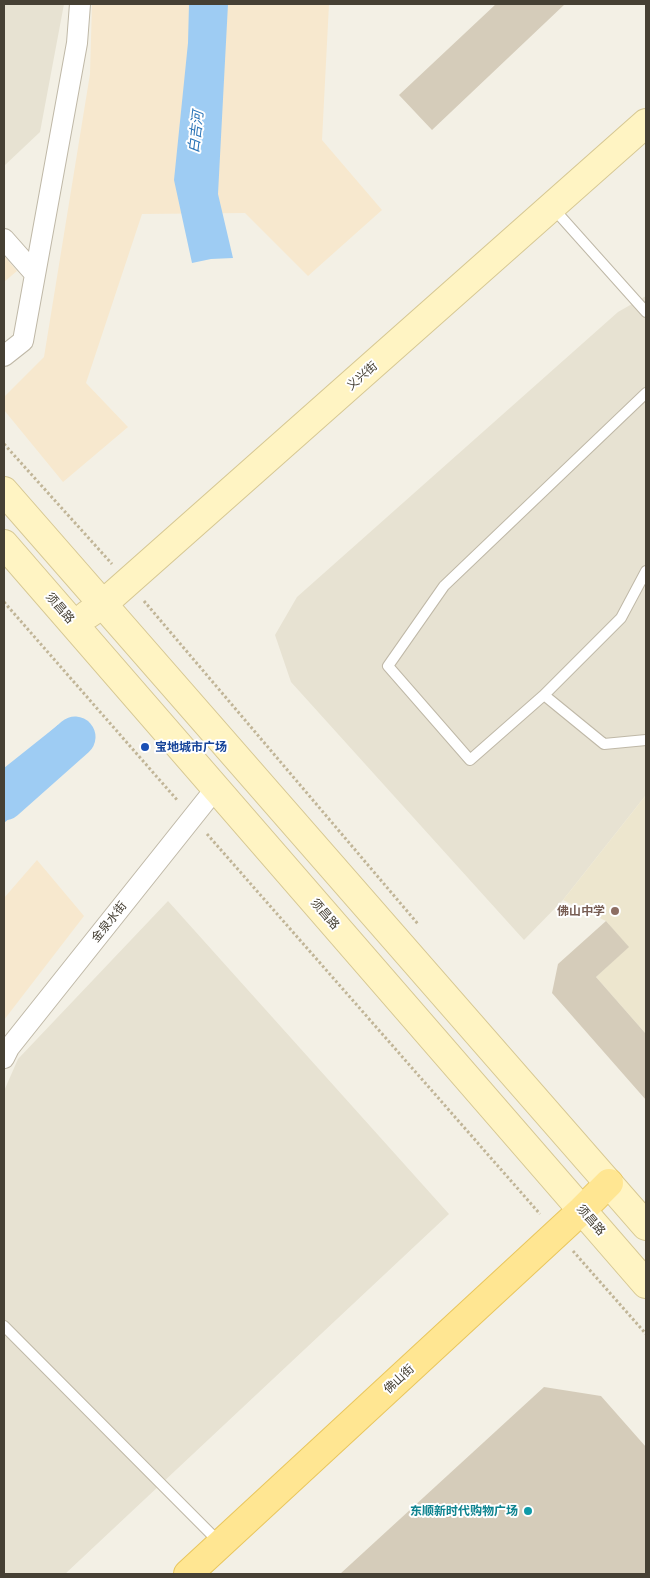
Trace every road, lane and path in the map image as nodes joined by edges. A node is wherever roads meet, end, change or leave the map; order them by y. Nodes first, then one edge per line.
1 (80, 4) edge
2 (646, 123) edge
3 (552, 208) junction
4 (4, 239) edge
5 (35, 274) junction
6 (646, 312) edge
7 (4, 356) edge
8 (646, 393) edge
9 (4, 444) edge
10 (4, 490) edge
11 (4, 544) edge
12 (646, 571) edge
13 (128, 582) junction
14 (4, 602) edge
15 (103, 604) junction
16 (74, 624) junction
17 (544, 695) junction
18 (646, 740) edge
19 (216, 788) junction
20 (193, 818) junction
21 (424, 930) dead end
22 (4, 1058) edge
23 (608, 1183) junction
24 (582, 1210) junction
25 (646, 1226) edge
26 (557, 1233) junction
27 (646, 1284) edge
28 (4, 1326) edge
29 (646, 1334) edge
30 (221, 1544) junction
31 (188, 1574) edge

1 - 5 street
2 - 3 main road, 义兴街
3 - 6 lane
3 - 13 main road, 义兴街
4 - 5 street
5 - 7 street
8 - 17 lane
9 - 13 path
10 - 15 main road
11 - 16 main road, 须昌路
12 - 17 lane
13 - 15 main road, 义兴街
13 - 21 path
14 - 20 path
15 - 16 main road, 义兴街
15 - 23 main road
16 - 19 main road, 须昌路
17 - 18 lane
19 - 20 street, 金泉水街
19 - 24 main road, 须昌路
20 - 22 street, 金泉水街
20 - 26 path
23 - 24 main road, 佛山街
23 - 25 main road
24 - 26 main road, 佛山街
24 - 27 main road, 须昌路
26 - 29 path
26 - 30 main road, 佛山街
28 - 30 lane
30 - 31 main road, 佛山街

